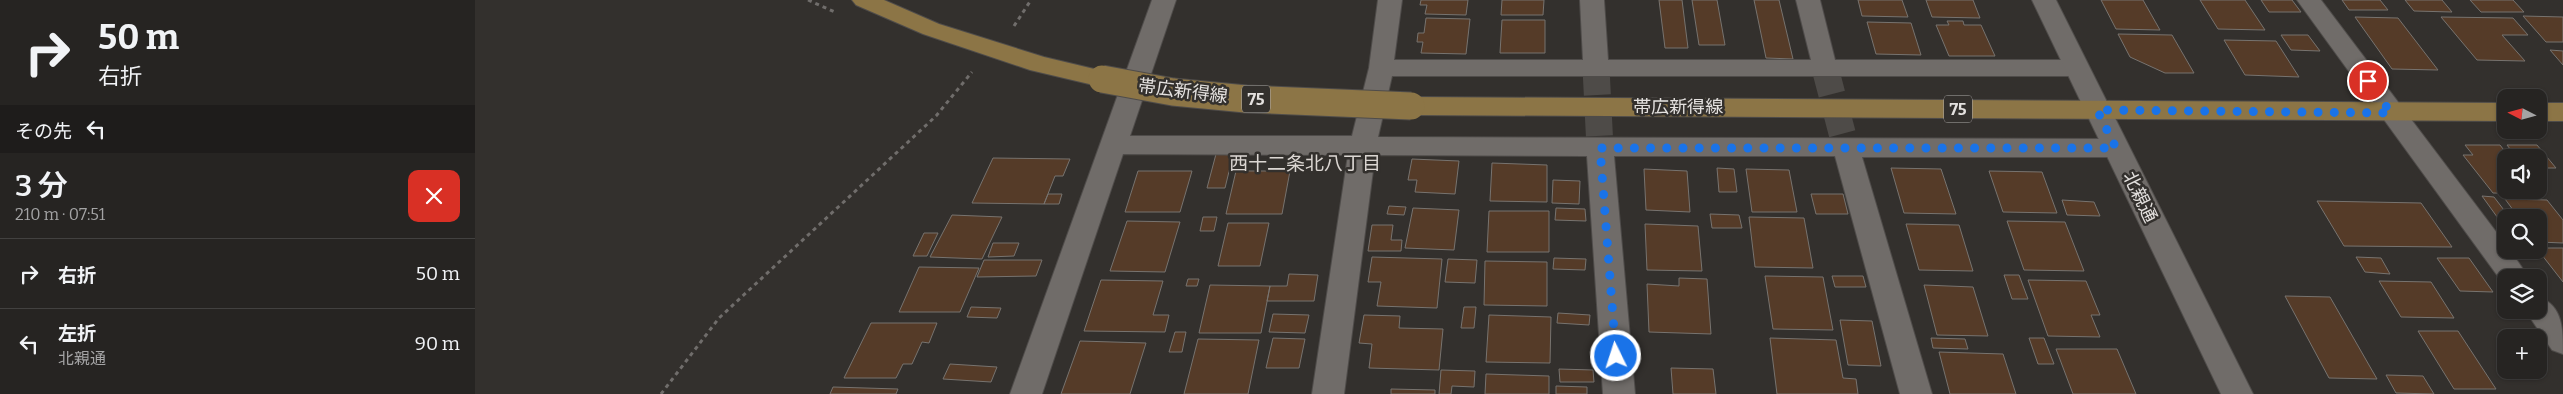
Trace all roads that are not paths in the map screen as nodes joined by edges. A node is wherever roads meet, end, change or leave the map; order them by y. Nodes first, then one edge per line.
1 (864, 0) edge
2 (1164, 0) edge
3 (1390, 0) edge
4 (1593, 0) edge
5 (1808, 0) edge
6 (2044, 0) edge
7 (2309, 0) edge
8 (1381, 68) junction
9 (1596, 68) junction
10 (1825, 68) junction
11 (2077, 68) junction
12 (2097, 110) junction
13 (2497, 112) edge
14 (2547, 112) edge
15 (2563, 112) edge
16 (2391, 113) junction
17 (1113, 145) junction
18 (1363, 146) junction
19 (1600, 148) junction
20 (1846, 148) junction
21 (2116, 148) junction
22 (2508, 269) edge
23 (2546, 319) edge
24 (2563, 341) edge
25 (1026, 394) edge
26 (1328, 394) edge
27 (1619, 394) edge
28 (1916, 394) edge
29 (2237, 394) edge

1 - 12 main road, 帯広新得線 / 75, bridge
2 - 17 street
3 - 8 street
4 - 9 street
5 - 10 street
6 - 11 street, 北親通
7 - 16 street
8 - 9 street
8 - 18 street
9 - 10 street
10 - 11 street
11 - 12 street, 北親通
12 - 16 main road, 帯広新得線 / 75
12 - 21 street, 北親通
13 - 16 main road, 帯広新得線 / 75
14 - 15 main road
16 - 22 street
17 - 18 street
17 - 25 street
18 - 19 street
18 - 26 street
19 - 20 street
19 - 27 street
20 - 21 street
20 - 28 street
21 - 29 street, 北親通
23 - 24 street

